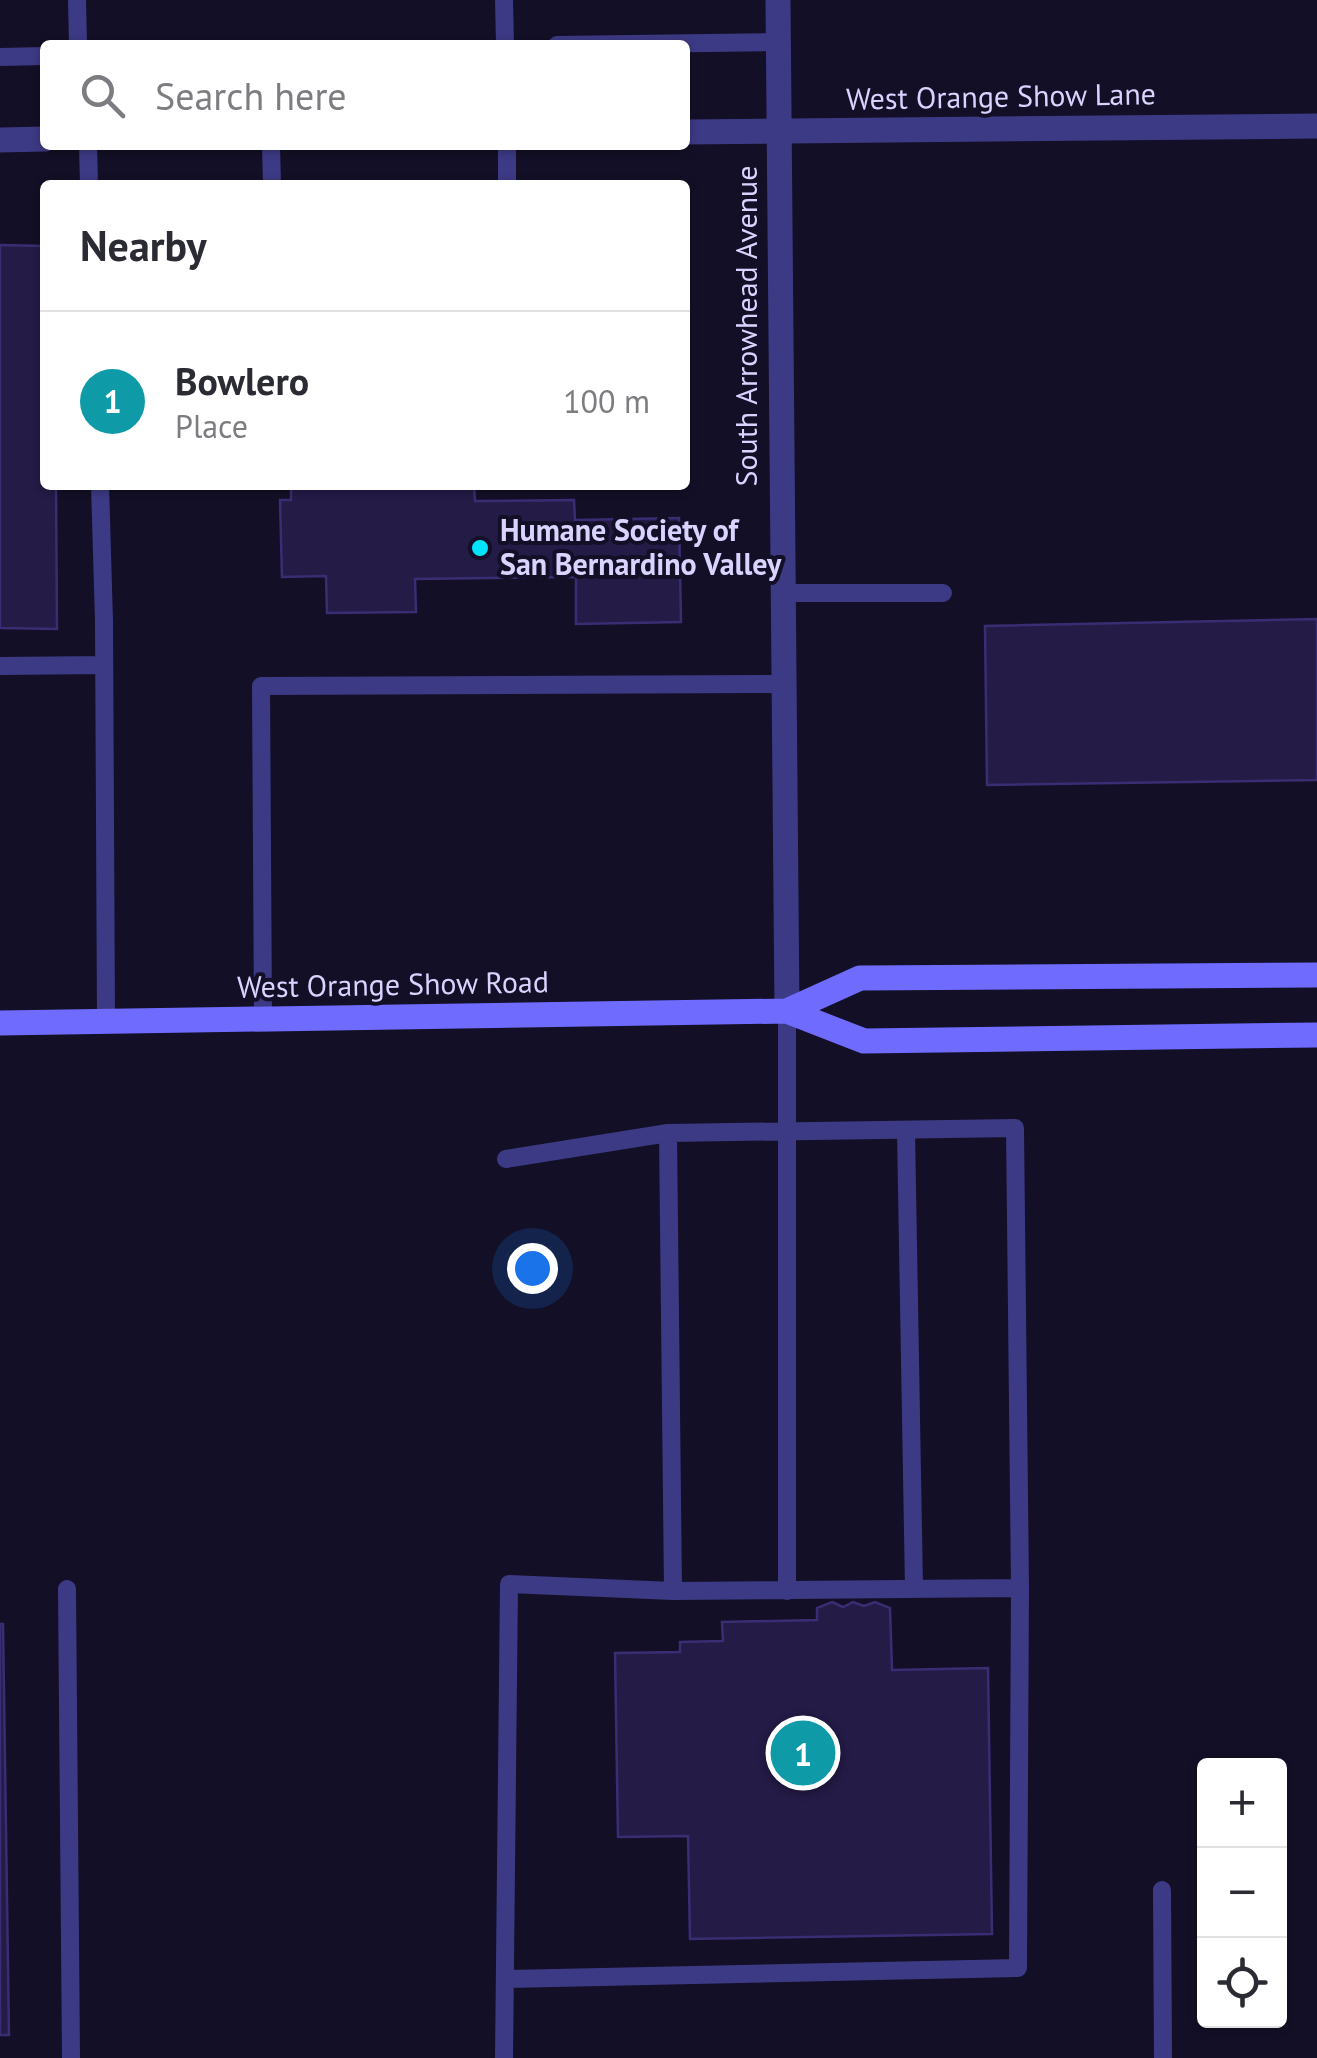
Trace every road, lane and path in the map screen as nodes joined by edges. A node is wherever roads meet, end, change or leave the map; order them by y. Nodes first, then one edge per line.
1 (78, 0) edge
2 (504, 0) edge
3 (778, 0) edge
4 (78, 40) edge
5 (505, 40) edge
6 (778, 42) junction
7 (690, 43) edge
8 (40, 56) edge
9 (0, 57) edge
10 (1317, 126) edge
11 (778, 131) junction
12 (690, 132) edge
13 (0, 140) edge
14 (40, 140) edge
15 (88, 150) edge
16 (270, 150) edge
17 (507, 150) edge
18 (89, 180) edge
19 (272, 180) edge
20 (507, 180) edge
21 (100, 490) edge
22 (943, 593) dead end
23 (782, 594) junction
24 (104, 665) junction
25 (0, 666) edge
26 (783, 684) junction
27 (1317, 974) edge
28 (787, 1011) junction
29 (262, 1019) junction
30 (106, 1021) junction
31 (0, 1023) edge
32 (1317, 1035) edge
33 (787, 1130) junction
34 (906, 1131) junction
35 (668, 1132) junction
36 (506, 1159) dead end
37 (914, 1588) junction
38 (1020, 1588) junction
39 (67, 1589) dead end
40 (673, 1591) junction
41 (787, 1591) junction
42 (1162, 1890) dead end
43 (505, 1979) junction
44 (71, 2058) edge
45 (504, 2058) edge
46 (1162, 2058) edge

1 - 4 lane
2 - 5 lane
3 - 6 street, South Arrowhead Avenue
6 - 7 lane
6 - 11 street, South Arrowhead Avenue
8 - 9 lane
10 - 11 street, West Orange Show Lane
11 - 12 street, West Orange Show Lane
11 - 23 street, South Arrowhead Avenue
13 - 14 street
15 - 18 lane
16 - 19 lane
17 - 20 lane
21 - 24 lane
22 - 23 lane
23 - 26 street, South Arrowhead Avenue
24 - 25 lane
24 - 30 lane
26 - 28 street, South Arrowhead Avenue
26 - 29 lane
27 - 28 main road, West Orange Show Road
28 - 29 main road, West Orange Show Road
28 - 32 main road, West Orange Show Road
28 - 33 lane
29 - 30 main road, West Orange Show Road
30 - 31 main road, West Orange Show Road
33 - 34 lane
33 - 35 lane
33 - 41 lane
34 - 37 lane
34 - 38 lane
35 - 36 lane
35 - 40 lane
37 - 38 lane
37 - 41 lane
38 - 43 lane
39 - 44 lane
40 - 41 lane
40 - 43 lane
42 - 46 lane
43 - 45 lane

